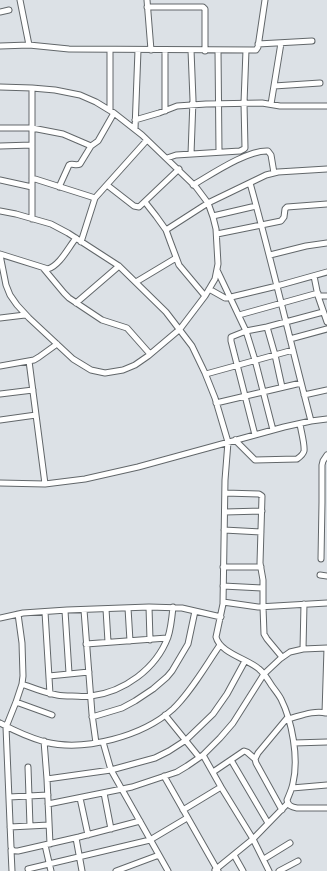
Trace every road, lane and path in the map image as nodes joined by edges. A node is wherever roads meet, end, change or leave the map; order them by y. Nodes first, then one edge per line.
1 (20, 0) edge
2 (146, 0) edge
3 (265, 0) edge
4 (147, 7) junction
5 (9, 10) dead end
6 (0, 12) edge
7 (312, 42) dead end
8 (281, 43) junction
9 (258, 44) junction
10 (28, 45) junction
11 (0, 46) edge
12 (110, 50) junction
13 (138, 50) junction
14 (150, 50) junction
15 (165, 50) junction
16 (191, 50) junction
17 (218, 50) junction
18 (246, 50) junction
19 (205, 51) junction
20 (320, 83) dead end
21 (274, 86) junction
22 (0, 87) edge
23 (32, 88) junction
24 (218, 103) junction
25 (244, 103) junction
26 (272, 104) junction
27 (192, 105) junction
28 (327, 106) edge
29 (112, 111) junction
30 (165, 111) junction
31 (135, 120) junction
32 (0, 128) edge
33 (32, 128) junction
34 (135, 129) junction
35 (147, 140) junction
36 (32, 145) junction
37 (0, 146) edge
38 (91, 146) junction
39 (244, 150) junction
40 (219, 152) junction
41 (191, 154) junction
42 (251, 154) junction
43 (167, 158) junction
44 (327, 169) edge
45 (179, 170) junction
46 (274, 173) junction
47 (32, 178) junction
48 (0, 180) edge
49 (250, 183) junction
50 (107, 184) junction
51 (193, 184) junction
52 (60, 187) junction
53 (32, 188) junction
54 (95, 198) junction
55 (145, 202) junction
56 (208, 203) junction
57 (327, 204) edge
58 (256, 206) junction
59 (0, 211) edge
60 (213, 216) junction
61 (32, 219) junction
62 (262, 225) junction
63 (166, 230) junction
64 (217, 234) junction
65 (76, 238) junction
66 (81, 242) junction
67 (327, 243) edge
68 (0, 255) edge
69 (270, 255) junction
70 (176, 258) junction
71 (119, 266) junction
72 (44, 268) junction
73 (217, 270) junction
74 (327, 272) edge
75 (314, 276) junction
76 (136, 282) junction
77 (277, 286) junction
78 (209, 288) junction
79 (318, 295) junction
80 (205, 296) junction
81 (327, 296) edge
82 (230, 298) junction
83 (76, 303) junction
84 (281, 304) junction
85 (323, 312) junction
86 (25, 315) junction
87 (239, 316) junction
88 (0, 318) edge
89 (285, 322) junction
90 (327, 322) edge
91 (267, 327) junction
92 (180, 329) junction
93 (327, 329) edge
94 (246, 331) junction
95 (290, 339) junction
96 (57, 344) junction
97 (293, 350) junction
98 (150, 354) junction
99 (275, 355) junction
100 (255, 360) junction
101 (29, 361) junction
102 (237, 365) junction
103 (0, 366) edge
104 (206, 374) junction
105 (301, 383) junction
106 (282, 387) junction
107 (33, 390) junction
108 (327, 390) edge
109 (263, 392) junction
110 (0, 394) edge
111 (304, 395) junction
112 (244, 396) junction
113 (216, 403) junction
114 (36, 415) junction
115 (327, 419) edge
116 (0, 420) edge
117 (311, 421) junction
118 (300, 424) junction
119 (273, 430) junction
120 (254, 435) junction
121 (235, 440) junction
122 (228, 442) junction
123 (327, 455) edge
124 (0, 483) edge
125 (45, 484) junction
126 (225, 493) junction
127 (262, 511) junction
128 (225, 512) junction
129 (224, 530) junction
130 (261, 532) junction
131 (320, 559) dead end
132 (223, 567) junction
133 (261, 567) junction
134 (320, 575) dead end
135 (327, 576) edge
136 (223, 586) junction
137 (262, 588) junction
138 (222, 602) junction
139 (327, 603) edge
140 (304, 604) junction
141 (149, 607) junction
142 (174, 607) junction
143 (263, 607) junction
144 (128, 608) junction
145 (106, 609) junction
146 (65, 610) junction
147 (84, 610) junction
148 (195, 611) junction
149 (45, 612) junction
150 (18, 614) junction
151 (221, 617) junction
152 (0, 618) edge
153 (167, 638) junction
154 (150, 640) junction
155 (130, 641) junction
156 (108, 642) junction
157 (86, 644) junction
158 (220, 645) junction
159 (303, 649) junction
160 (282, 657) junction
161 (245, 660) junction
162 (89, 672) junction
163 (69, 673) junction
164 (264, 674) junction
165 (49, 676) junction
166 (22, 684) junction
167 (50, 694) junction
168 (91, 696) junction
169 (16, 702) junction
170 (326, 713) edge
171 (52, 715) dead end
172 (165, 715) junction
173 (92, 717) junction
174 (288, 718) junction
175 (0, 723) edge
176 (6, 727) junction
177 (186, 740) junction
178 (44, 741) junction
179 (103, 742) junction
180 (327, 742) edge
181 (96, 743) junction
182 (294, 743) junction
183 (201, 756) junction
184 (255, 759) junction
185 (231, 760) junction
186 (28, 767) dead end
187 (111, 770) junction
188 (213, 772) junction
189 (164, 776) junction
190 (47, 779) junction
191 (327, 785) edge
192 (221, 787) junction
193 (292, 788) junction
194 (122, 789) junction
195 (104, 793) junction
196 (48, 795) junction
197 (28, 796) junction
198 (9, 797) junction
199 (80, 798) junction
200 (288, 803) junction
201 (48, 804) junction
202 (327, 808) edge
203 (183, 810) junction
204 (282, 810) junction
205 (187, 818) junction
206 (140, 821) junction
207 (268, 823) junction
208 (49, 825) junction
209 (30, 826) junction
210 (10, 827) junction
211 (111, 829) junction
212 (88, 835) junction
213 (76, 838) junction
214 (253, 839) junction
215 (150, 840) junction
216 (290, 843) dead end
217 (48, 844) junction
218 (11, 850) junction
219 (159, 855) junction
220 (234, 855) junction
221 (80, 856) junction
222 (264, 859) junction
223 (298, 861) dead end
224 (50, 864) junction
225 (28, 869) dead end
226 (216, 870) edge
227 (12, 871) edge
228 (51, 871) edge
229 (82, 871) edge
230 (117, 871) edge
231 (168, 871) edge
232 (243, 871) edge
233 (269, 871) edge
234 (279, 871) edge

1 - 10 street
2 - 4 street
3 - 9 street
4 - 14 street
4 - 19 street
5 - 6 street
7 - 8 street
8 - 9 street
8 - 21 street
9 - 18 street
10 - 11 street
10 - 12 street
12 - 13 street
12 - 29 street
13 - 14 street
13 - 31 street
14 - 15 street
15 - 16 street
15 - 30 street
16 - 19 street
16 - 27 street
17 - 18 street
17 - 19 street
17 - 24 street
18 - 25 street
20 - 21 street
21 - 26 street
22 - 23 street
23 - 29 street
23 - 33 street
24 - 25 street
24 - 27 street
24 - 40 street
25 - 26 street
25 - 39 street
26 - 28 street
27 - 30 street
27 - 41 street
29 - 34 street
29 - 38 street
30 - 31 street
31 - 34 street
32 - 33 street
33 - 36 street
33 - 38 street
34 - 35 street
35 - 43 street
35 - 50 street
36 - 37 street
36 - 47 street
38 - 52 street
39 - 40 street
39 - 42 street
40 - 41 street
41 - 43 street
42 - 46 street
42 - 51 street
43 - 45 street
44 - 46 street
45 - 51 street
45 - 55 street
46 - 49 street
47 - 52 street
47 - 53 street
48 - 53 street
49 - 56 street
49 - 58 street
50 - 54 street
50 - 55 street
51 - 56 street
52 - 54 street
53 - 61 street
54 - 66 street
55 - 63 street
56 - 60 street
56 - 63 street
57 - 62 street
58 - 60 street
58 - 62 street
59 - 61 street
60 - 64 street
61 - 65 street
62 - 64 street
62 - 69 street
63 - 70 street
64 - 73 street
65 - 66 street
65 - 72 street
66 - 71 street
67 - 69 street
68 - 72 street
68 - 86 street
69 - 77 street
70 - 76 street
70 - 80 street
71 - 76 street
71 - 83 street
72 - 83 street
73 - 78 street
73 - 82 street
74 - 75 street
75 - 77 street
75 - 79 street
76 - 92 street
77 - 82 street
77 - 84 street
78 - 80 street
78 - 82 street
79 - 81 street
79 - 84 street
79 - 85 street
80 - 92 street
82 - 87 street
83 - 98 street
84 - 87 street
84 - 89 street
85 - 89 street
85 - 90 street
86 - 88 street
86 - 96 street
87 - 94 street
89 - 91 street
89 - 95 street
91 - 94 street
91 - 99 street
92 - 98 street
92 - 104 street
93 - 95 street
94 - 100 street
94 - 102 street
95 - 97 street
96 - 98 street
96 - 101 street
97 - 99 street
97 - 105 street
99 - 100 street
99 - 106 street
100 - 102 street
100 - 109 street
101 - 103 street
101 - 107 street
102 - 104 street
102 - 112 street
104 - 113 street
105 - 106 street
105 - 111 street
106 - 109 street
107 - 110 street
107 - 114 street
108 - 111 street
109 - 112 street
109 - 119 street
111 - 117 street
112 - 113 street
112 - 120 street
113 - 122 street
114 - 116 street
114 - 125 street
115 - 117 street
117 - 118 street
118 - 119 street
118 - 121 street
119 - 120 street
120 - 121 street
121 - 122 street
122 - 125 street
122 - 126 street
123 - 131 street
124 - 125 street
126 - 127 street
126 - 128 street
127 - 128 street
127 - 130 street
128 - 129 street
129 - 130 street
129 - 132 street
130 - 133 street
132 - 133 street
132 - 136 street
133 - 137 street
134 - 135 street
136 - 137 street
136 - 138 street
137 - 143 street
138 - 143 street
138 - 151 street
139 - 140 street
140 - 143 street
140 - 159 street
141 - 142 street
141 - 144 street
141 - 154 street
142 - 148 street
142 - 153 street
143 - 160 street
144 - 145 street
144 - 155 street
145 - 147 street
145 - 156 street
146 - 147 street
146 - 149 street
146 - 163 street
147 - 157 street
148 - 151 street
148 - 173 street
149 - 150 street
149 - 165 street
150 - 152 street
150 - 166 street
151 - 158 street
153 - 154 street
153 - 168 street
154 - 155 street
155 - 156 street
156 - 157 street
157 - 162 street
158 - 161 street
158 - 172 street
159 - 160 street
159 - 170 street
160 - 164 street
161 - 164 street
161 - 177 street
162 - 163 street
162 - 168 street
163 - 165 street
164 - 174 street
164 - 183 street
165 - 167 street
166 - 167 street
166 - 169 street
167 - 168 street
168 - 173 street
169 - 171 street
169 - 176 street
170 - 174 street
172 - 177 street
172 - 179 street
173 - 181 street
174 - 182 street
174 - 184 street
175 - 176 street
176 - 178 street
176 - 198 street
177 - 183 street
177 - 187 street
178 - 181 street
178 - 190 street
179 - 181 street
179 - 187 street
180 - 182 street
182 - 193 street
183 - 188 street
183 - 189 street
184 - 185 street
184 - 204 street
185 - 188 street
185 - 207 street
186 - 197 street
187 - 190 street
187 - 194 street
188 - 192 street
189 - 194 street
189 - 203 street
190 - 196 street
191 - 193 street
192 - 203 street
192 - 214 street
193 - 200 street
194 - 195 street
194 - 206 street
195 - 199 street
195 - 211 street
196 - 197 street
196 - 201 street
197 - 198 street
197 - 209 street
198 - 210 street
199 - 201 street
199 - 212 street
200 - 202 street
200 - 204 street
201 - 208 street
203 - 205 street
204 - 207 street
205 - 215 street
205 - 226 street
206 - 211 street
206 - 215 street
207 - 214 street
208 - 209 street
208 - 217 street
209 - 210 street
210 - 218 street
211 - 212 street
212 - 213 street
213 - 217 street
213 - 221 street
214 - 220 street
214 - 222 street
215 - 219 street
215 - 221 street
216 - 222 street
217 - 218 street
217 - 224 street
218 - 227 street
219 - 230 street
219 - 231 street
220 - 226 street
220 - 232 street
221 - 224 street
221 - 229 street
222 - 233 street
223 - 234 street
224 - 225 street
224 - 228 street

